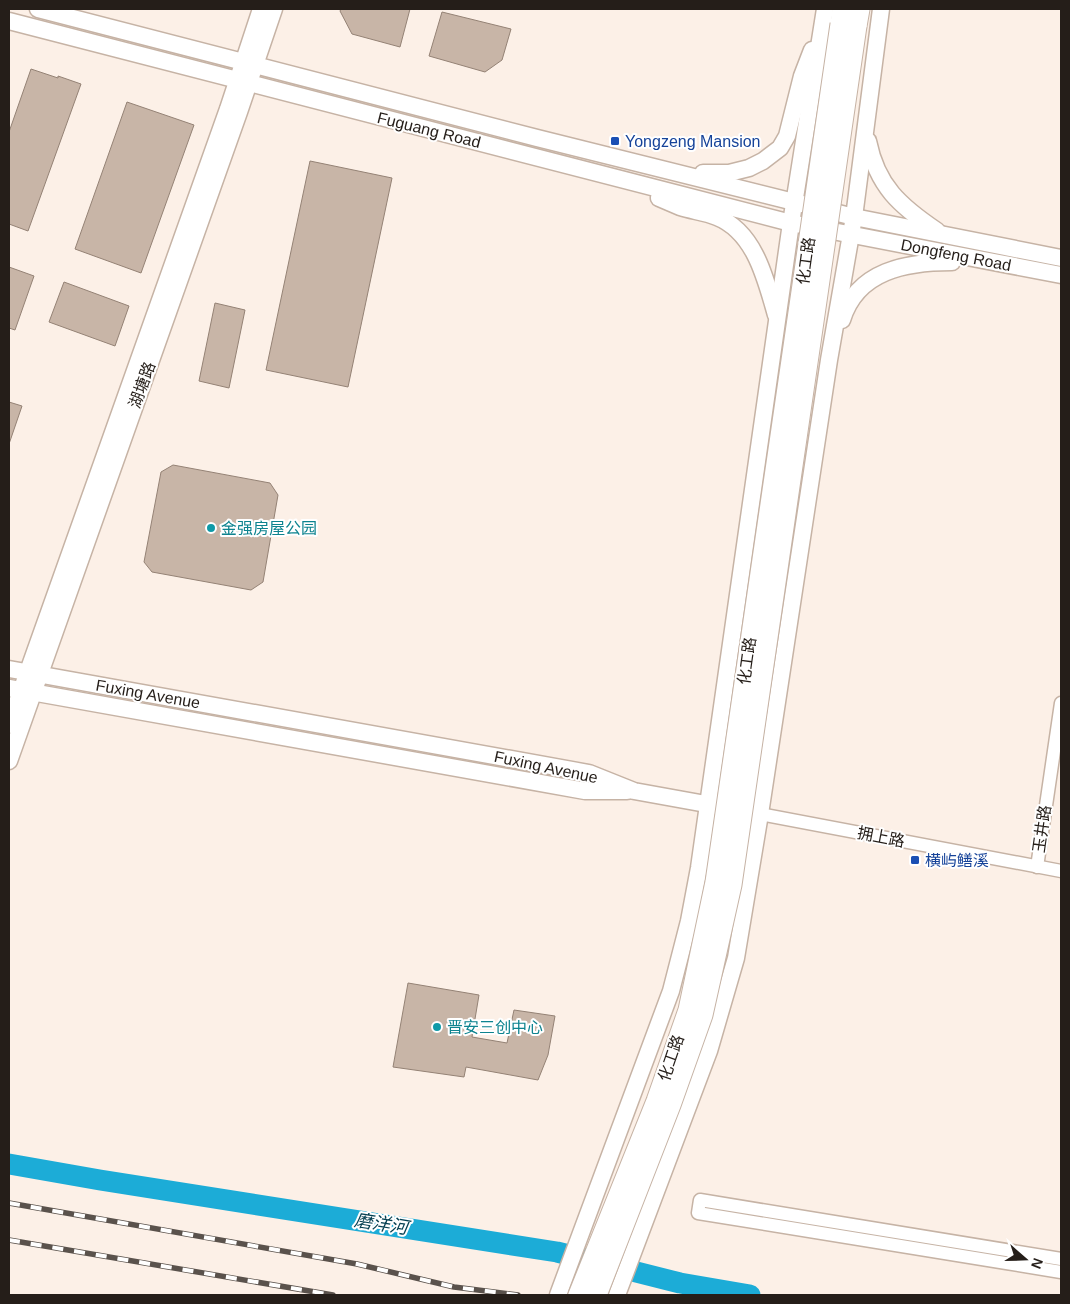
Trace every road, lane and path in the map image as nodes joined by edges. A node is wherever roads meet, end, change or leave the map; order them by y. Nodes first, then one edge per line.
1 (38, 9) edge
2 (261, 9) edge
3 (274, 9) edge
4 (825, 9) edge
5 (881, 9) edge
6 (844, 19) edge
7 (9, 21) edge
8 (250, 63) junction
9 (243, 83) junction
10 (866, 131) junction
11 (679, 174) junction
12 (601, 175) junction
13 (795, 202) junction
14 (854, 217) junction
15 (791, 223) junction
16 (850, 235) junction
17 (943, 235) junction
18 (1061, 258) edge
19 (990, 262) junction
20 (1061, 275) edge
21 (778, 321) junction
22 (829, 360) junction
23 (9, 669) edge
24 (34, 674) junction
25 (21, 690) edge
26 (1061, 703) edge
27 (9, 725) edge
28 (9, 761) edge
29 (634, 791) junction
30 (708, 805) junction
31 (760, 814) junction
32 (1037, 867) junction
33 (1061, 872) edge
34 (1061, 1259) edge
35 (1061, 1272) edge
36 (558, 1295) edge
37 (578, 1295) edge
38 (597, 1295) edge
39 (617, 1295) edge

1 - 8 main road, Fuguang Road
2 - 8 main road, 湖塘路
3 - 8 main road, 湖塘路
4 - 6 main road
5 - 10 main road
6 - 11 main road
6 - 13 main road
6 - 37 highway, 化工路, bridge
6 - 38 highway, 化工路, bridge
7 - 9 main road, Fuguang Road
8 - 9 main road, 湖塘路
8 - 11 main road, Fuguang Road
9 - 12 main road, Fuguang Road
9 - 24 main road, 湖塘路
10 - 14 main road
10 - 17 main road
11 - 13 main road, Fuguang Road
12 - 15 main road, Fuguang Road
12 - 21 main road
13 - 14 main road, Fuguang Road
13 - 15 main road
14 - 16 main road
14 - 17 main road, Dongfeng Road
15 - 16 main road, Fuguang Road
15 - 21 main road
16 - 19 main road, Dongfeng Road
16 - 22 main road
17 - 18 main road, Dongfeng Road
19 - 20 main road, Dongfeng Road
19 - 22 main road
21 - 30 main road
22 - 31 main road
23 - 24 main road, Fuxing Avenue
24 - 25 main road, 湖塘路
24 - 29 main road, Fuxing Avenue
25 - 27 main road, 湖塘路
25 - 28 main road, 湖塘路
25 - 29 main road, Fuxing Avenue
26 - 32 street, 玉井路
29 - 30 main road
30 - 31 main road
30 - 36 main road
31 - 32 street, 拥上路
31 - 39 main road
32 - 33 street, 拥上路
34 - 35 street

